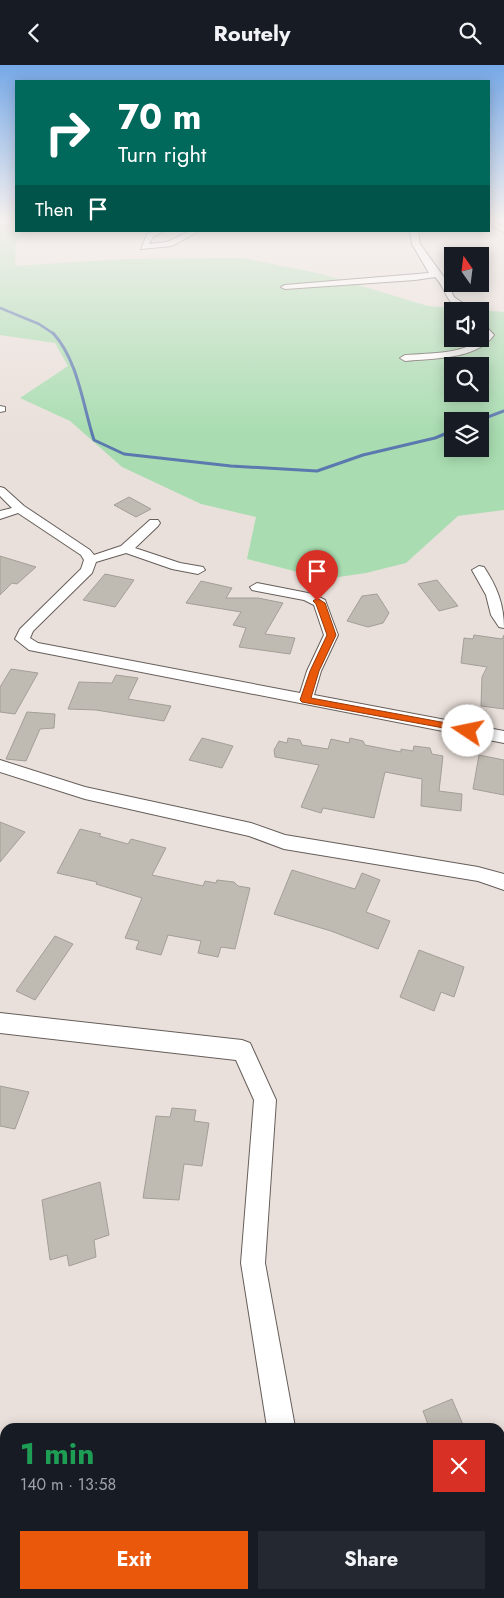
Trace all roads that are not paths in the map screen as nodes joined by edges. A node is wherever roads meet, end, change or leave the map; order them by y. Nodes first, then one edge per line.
1 (447, 292) edge
2 (456, 302) edge
3 (477, 347) edge
4 (405, 358) dead end
5 (0, 490) edge
6 (20, 509) junction
7 (0, 515) edge
8 (154, 523) dead end
9 (127, 549) junction
10 (90, 560) junction
11 (198, 570) dead end
12 (479, 570) dead end
13 (257, 587) dead end
14 (504, 624) edge
15 (305, 700) junction
16 (504, 737) edge
17 (0, 766) edge
18 (504, 882) edge
19 (0, 1023) edge
20 (280, 1423) edge

1 - 2 street
3 - 4 street
5 - 6 street
6 - 7 street
6 - 10 street
8 - 9 street
9 - 10 street
9 - 11 street
10 - 15 street
12 - 14 street
13 - 15 street
15 - 16 street
17 - 18 street
19 - 20 street

